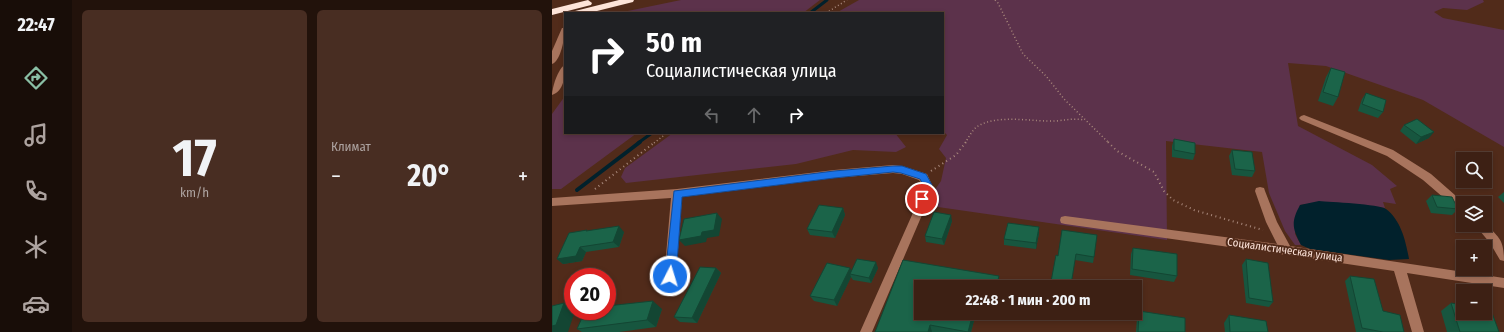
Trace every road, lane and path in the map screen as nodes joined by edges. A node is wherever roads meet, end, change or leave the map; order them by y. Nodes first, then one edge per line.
1 (601, 0) edge
2 (630, 0) edge
3 (847, 0) edge
4 (995, 0) edge
5 (587, 7) edge
6 (552, 12) edge
7 (576, 12) edge
8 (828, 12) edge
9 (564, 16) edge
10 (552, 20) edge
11 (564, 32) edge
12 (552, 60) edge
13 (564, 71) edge
14 (552, 92) edge
15 (1304, 118) dead end
16 (1085, 120) junction
17 (666, 134) edge
18 (923, 177) junction
19 (1260, 191) dead end
20 (678, 194) junction
21 (582, 200) junction
22 (552, 202) edge
23 (1456, 202) edge
24 (1065, 220) dead end
25 (1487, 232) edge
26 (1277, 236) junction
27 (1287, 250) junction
28 (1504, 256) edge
29 (1399, 267) junction
30 (1504, 283) edge
31 (669, 290) dead end
32 (866, 332) edge
33 (1418, 332) edge

1 - 5 highway
2 - 5 highway
3 - 8 path
4 - 16 path
5 - 6 highway
5 - 7 highway
9 - 10 highway
11 - 12 street
13 - 14 street
15 - 23 street
16 - 18 path
16 - 26 path
17 - 21 path
18 - 20 street
18 - 32 street
19 - 26 street
20 - 21 street
20 - 31 street
21 - 22 street
24 - 27 street, Социалистическая улица
25 - 28 street
26 - 27 street
27 - 29 street, Социалистическая улица
29 - 30 street, Социалистическая улица
29 - 33 street

